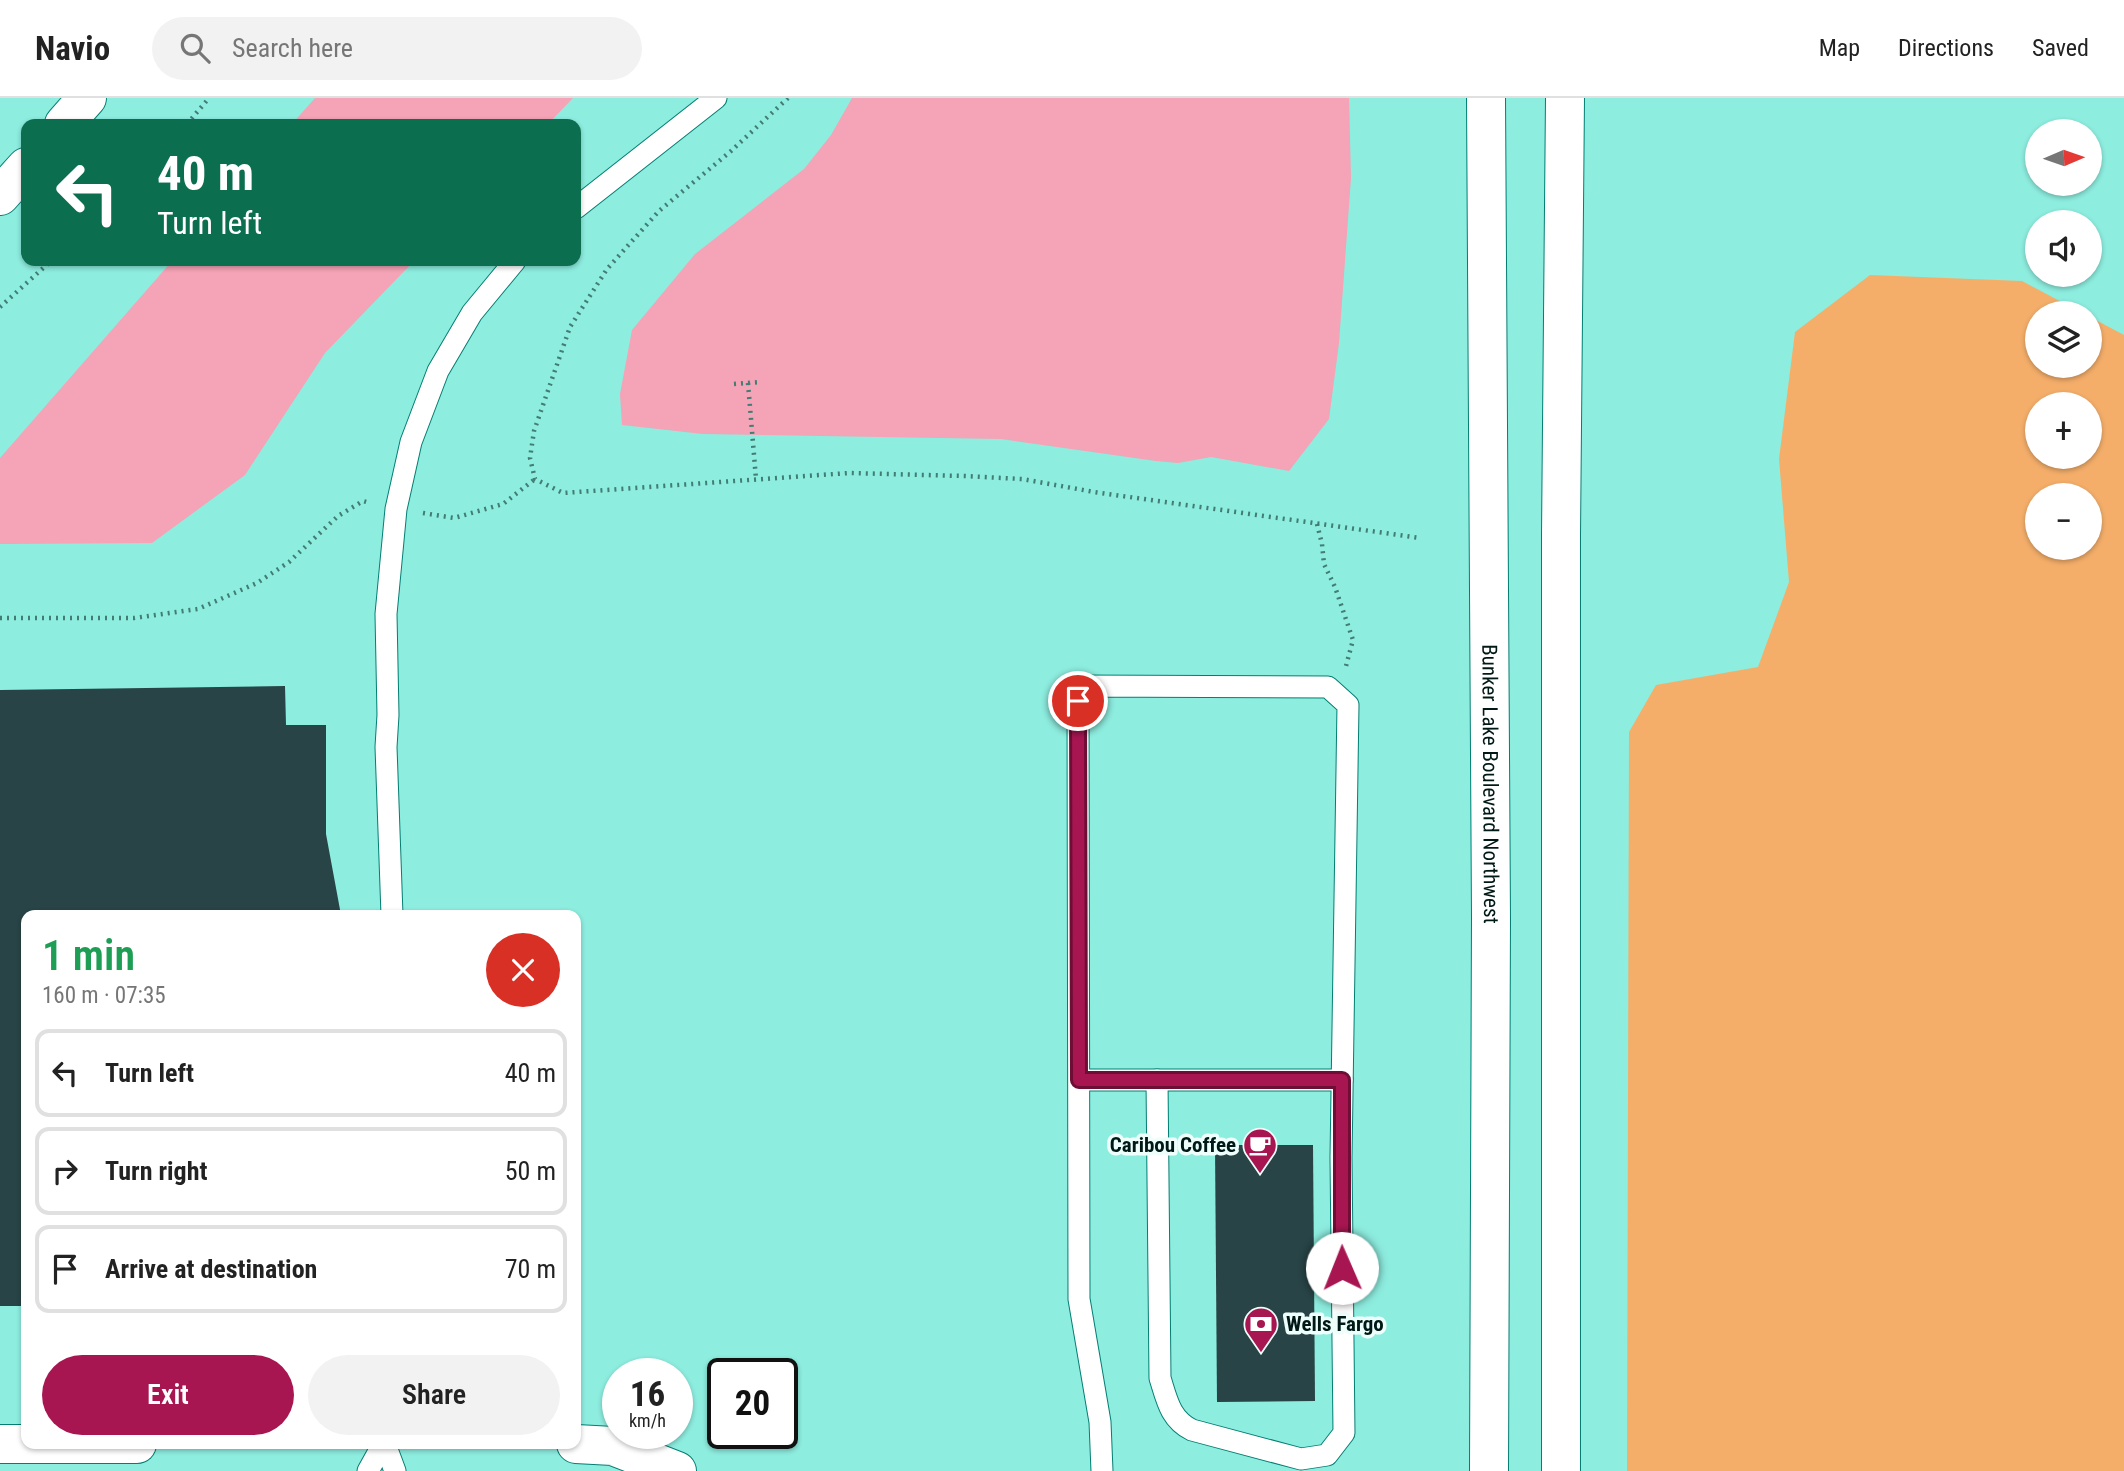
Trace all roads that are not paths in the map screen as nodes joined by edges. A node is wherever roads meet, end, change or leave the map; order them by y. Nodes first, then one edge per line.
1 (87, 98) edge
2 (716, 98) edge
3 (1486, 98) edge
4 (1565, 98) edge
5 (68, 119) edge
6 (21, 173) edge
7 (0, 196) edge
8 (581, 204) edge
9 (511, 266) edge
10 (392, 910) edge
11 (1079, 1080) junction
12 (1157, 1080) junction
13 (1342, 1080) junction
14 (0, 1444) edge
15 (21, 1444) edge
16 (581, 1444) edge
17 (381, 1449) edge
18 (386, 1449) edge
19 (368, 1471) edge
20 (395, 1471) edge
21 (677, 1471) edge
22 (1102, 1471) edge
23 (1489, 1471) edge
24 (1562, 1471) edge

1 - 5 main road
2 - 8 lane
3 - 23 main road, Bunker Lake Boulevard Northwest
4 - 24 main road
6 - 7 main road
9 - 10 lane
11 - 12 lane
11 - 13 lane
11 - 22 lane
12 - 13 lane
12 - 13 lane
14 - 15 main road
16 - 21 main road
17 - 19 lane
18 - 20 lane

